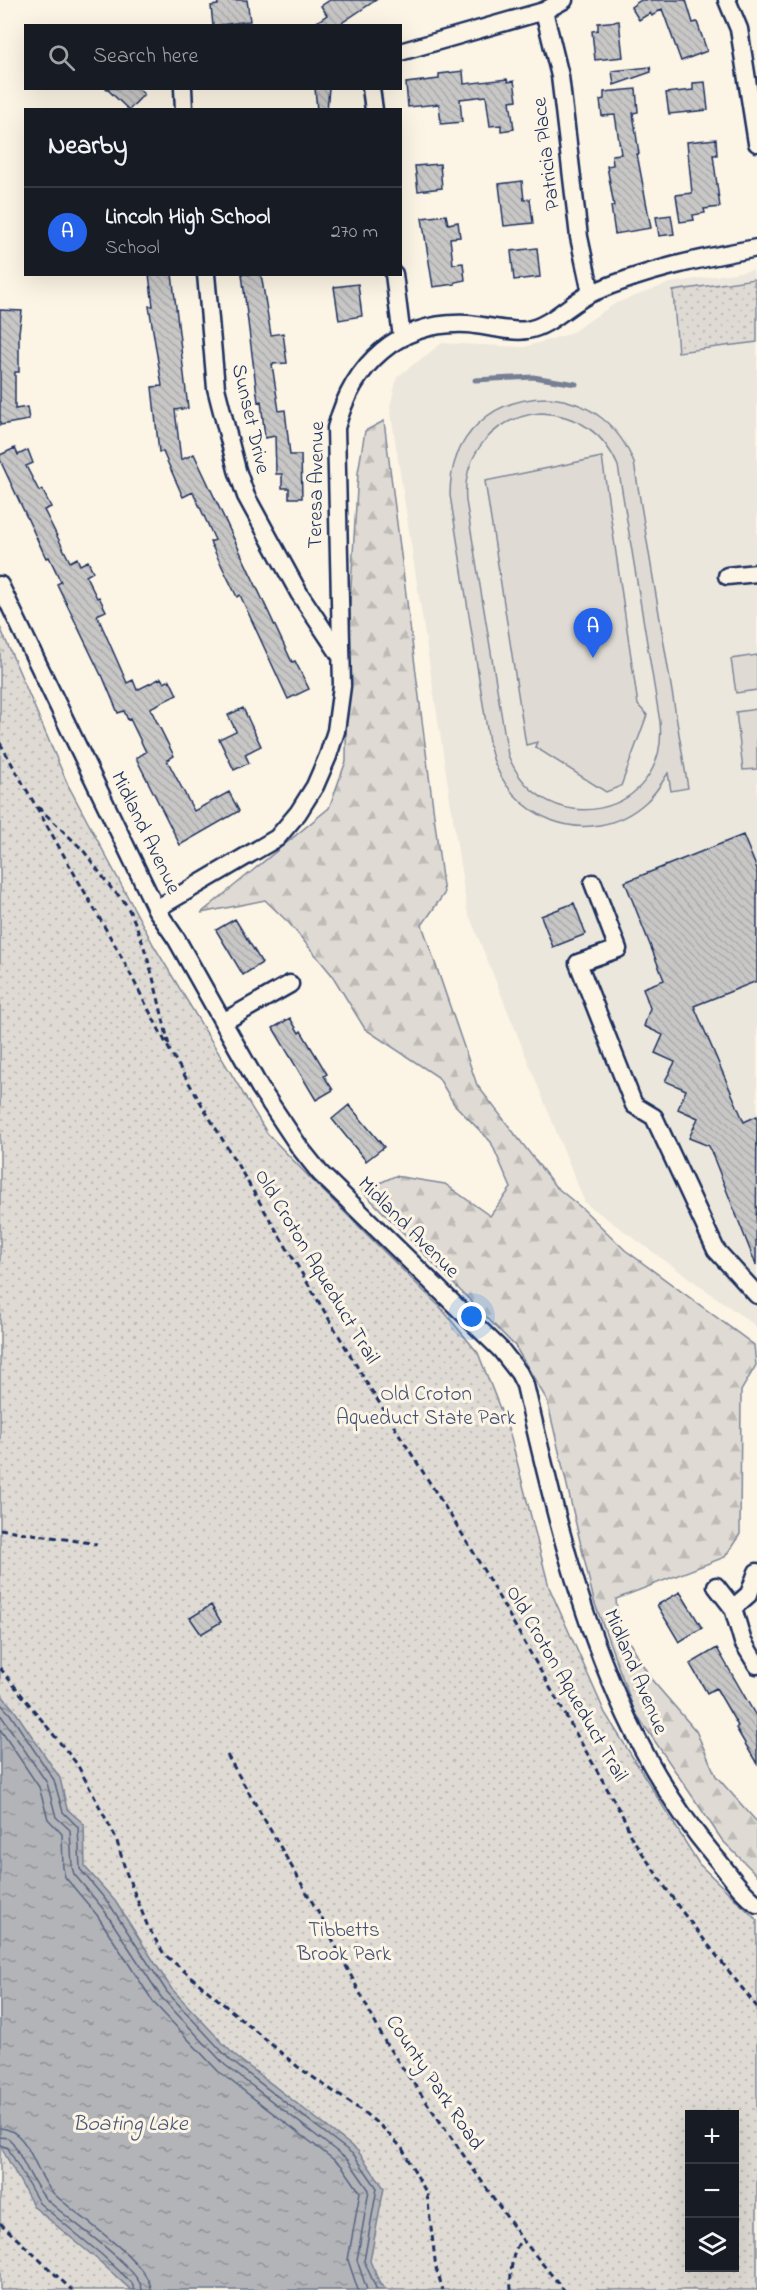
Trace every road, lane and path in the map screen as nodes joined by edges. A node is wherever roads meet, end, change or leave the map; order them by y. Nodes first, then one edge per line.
1 (564, 0) edge
2 (727, 0) edge
3 (544, 11) junction
4 (402, 51) edge
5 (183, 90) edge
6 (371, 90) edge
7 (184, 108) edge
8 (374, 108) edge
9 (757, 143) edge
10 (757, 248) edge
11 (206, 276) edge
12 (394, 276) edge
13 (591, 293) junction
14 (402, 338) junction
15 (757, 573) edge
16 (727, 576) dead end
17 (0, 585) edge
18 (341, 656) junction
19 (0, 744) edge
20 (34, 803) junction
21 (593, 884) dead end
22 (156, 909) junction
23 (290, 984) dead end
24 (223, 1022) junction
25 (170, 1051) junction
26 (757, 1295) edge
27 (0, 1529) edge
28 (97, 1544) dead end
29 (757, 1572) edge
30 (716, 1586) dead end
31 (733, 1608) junction
32 (757, 1665) edge
33 (0, 1668) edge
34 (227, 1755) dead end
35 (757, 1904) edge
36 (757, 2007) edge
37 (0, 2223) edge
38 (522, 2239) junction
39 (72, 2290) edge
40 (443, 2290) edge
41 (511, 2290) edge
42 (564, 2290) edge

1 - 3 street
2 - 9 street
3 - 4 street
3 - 13 street, Patricia Place
5 - 7 street
6 - 8 street
10 - 13 street, Teresa Avenue
11 - 18 street, Sunset Drive
12 - 14 street
13 - 14 street, Teresa Avenue
14 - 18 street, Teresa Avenue
15 - 16 street
17 - 22 street, Midland Avenue
18 - 22 street, Teresa Avenue
19 - 20 path, Old Croton Aqueduct Trail
20 - 25 path, Old Croton Aqueduct Trail
20 - 25 path
21 - 26 street
22 - 24 street, Midland Avenue
23 - 24 street
24 - 35 street, Midland Avenue
25 - 36 path, Old Croton Aqueduct Trail
27 - 28 path
29 - 31 street
30 - 31 street
31 - 32 street
33 - 40 path
34 - 38 path, County Park Road
37 - 39 path
38 - 41 path
38 - 42 path, County Park Road

